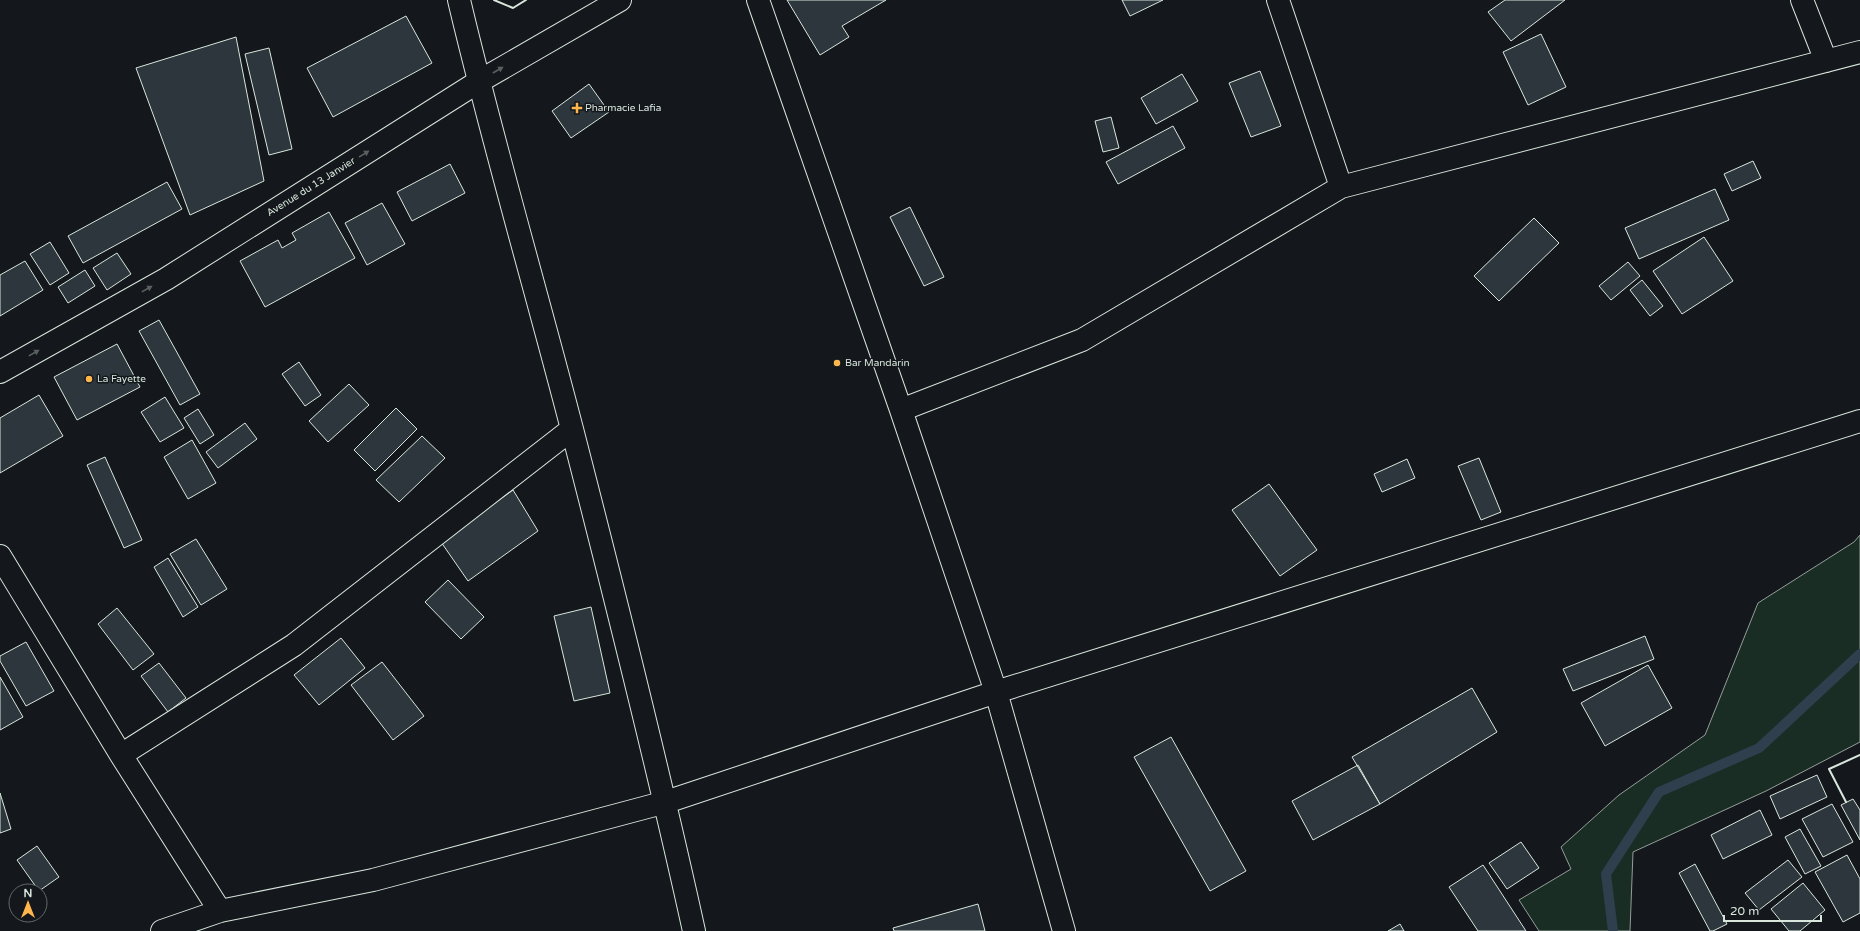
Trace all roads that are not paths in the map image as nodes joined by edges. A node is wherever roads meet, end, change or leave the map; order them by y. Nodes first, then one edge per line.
1 (459, 0) edge
2 (620, 0) edge
3 (758, 0) edge
4 (1278, 0) edge
5 (1802, 0) edge
6 (1860, 52) edge
7 (1826, 61) junction
8 (478, 82) junction
9 (1341, 187) junction
10 (0, 372) edge
11 (901, 410) junction
12 (1860, 421) edge
13 (572, 429) junction
14 (0, 556) edge
15 (996, 692) junction
16 (121, 755) junction
17 (666, 802) junction
18 (220, 911) junction
19 (162, 931) edge
20 (694, 931) edge
21 (1064, 931) edge

1 - 8 street
8 -> 2 street, Avenue du 13 Janvier
3 - 11 street
4 - 9 street
5 - 7 street
6 - 7 street
7 - 9 street
10 -> 8 street, Avenue du 13 Janvier
8 - 13 street
9 - 11 street
11 - 15 street
12 - 15 street
13 - 16 street
13 - 17 street
14 - 16 street
15 - 17 street
15 - 21 street
16 - 18 street
17 - 18 street
17 - 20 street
18 - 19 street

